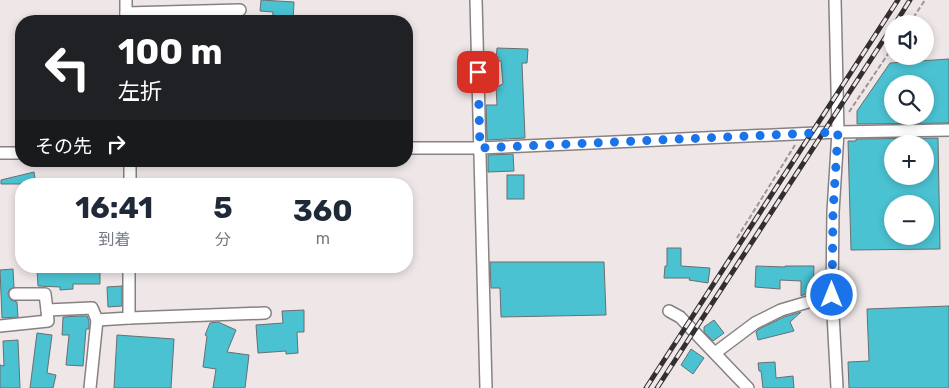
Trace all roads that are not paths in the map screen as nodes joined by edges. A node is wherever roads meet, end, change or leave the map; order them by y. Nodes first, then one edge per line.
1 (126, 0) edge
2 (476, 0) edge
3 (836, 0) edge
4 (240, 10) dead end
5 (126, 15) edge
6 (159, 15) edge
7 (949, 130) edge
8 (838, 132) junction
9 (413, 148) edge
10 (480, 148) junction
11 (15, 152) edge
12 (0, 153) edge
13 (129, 273) edge
14 (15, 294) dead end
15 (832, 295) junction
16 (47, 310) junction
17 (670, 311) dead end
18 (265, 313) dead end
19 (129, 318) junction
20 (97, 320) junction
21 (0, 326) edge
22 (715, 353) junction
23 (90, 388) edge
24 (486, 388) edge
25 (748, 388) edge
26 (837, 388) edge

1 - 5 street
2 - 10 street
3 - 8 street
4 - 6 street
7 - 8 street
8 - 10 street
8 - 15 street
9 - 10 street
10 - 24 street
11 - 12 street
13 - 19 street
14 - 16 street
15 - 22 street
15 - 26 street
16 - 20 street
16 - 21 street
17 - 22 street
18 - 19 street
19 - 20 street
20 - 23 street
22 - 25 street

